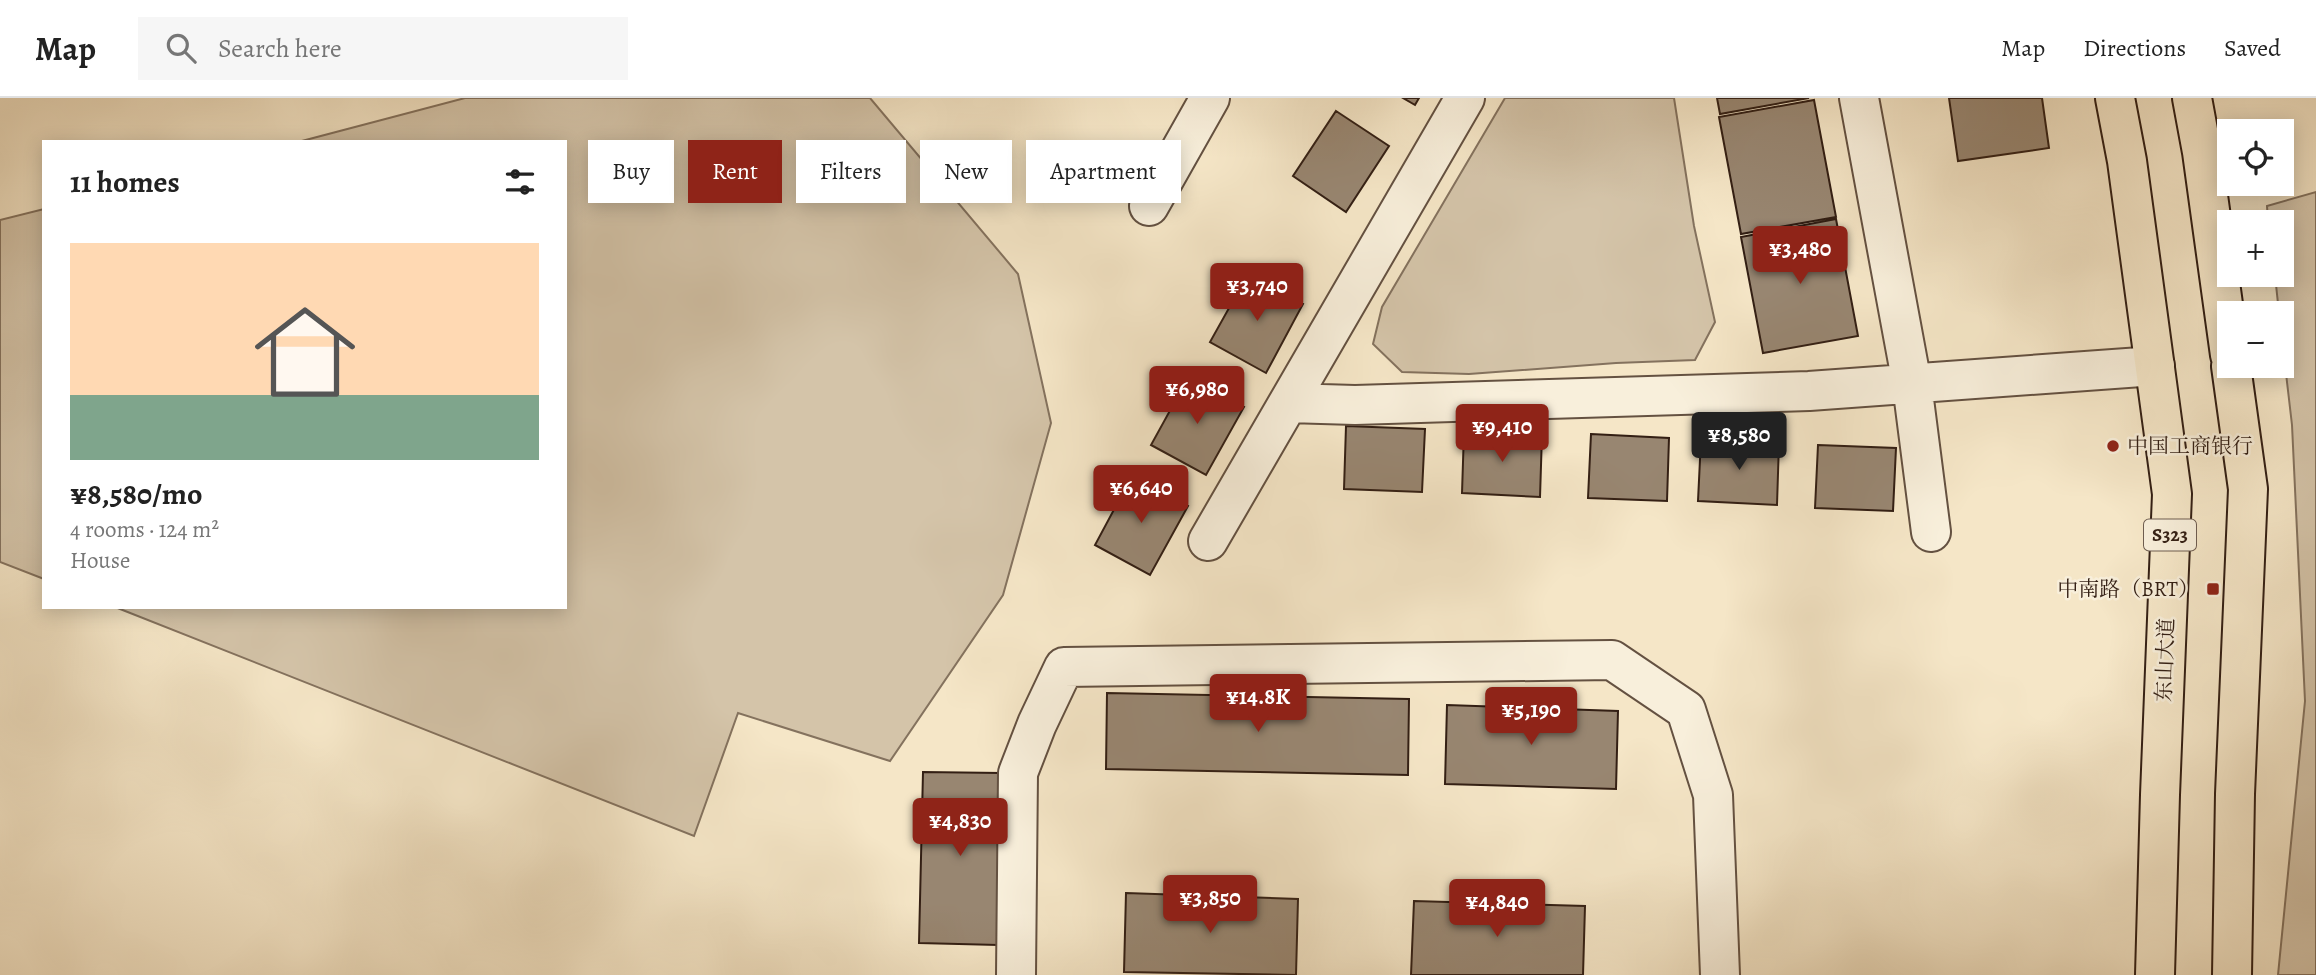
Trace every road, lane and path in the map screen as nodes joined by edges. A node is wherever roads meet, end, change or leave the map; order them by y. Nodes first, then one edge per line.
1 (1210, 98) edge
2 (1465, 98) edge
3 (1859, 98) edge
4 (2115, 98) edge
5 (2192, 98) edge
6 (1149, 206) dead end
7 (2223, 301) edge
8 (2155, 366) junction
9 (2233, 378) edge
10 (1912, 384) junction
11 (1288, 403) junction
12 (1931, 532) dead end
13 (1208, 541) dead end
14 (1016, 975) edge
15 (1720, 975) edge
16 (2155, 975) edge
17 (2232, 975) edge

1 - 6 lane
2 - 11 lane
3 - 10 lane
4 - 8 main road, 东山大道 / S323
5 - 7 main road
8 - 10 lane
8 - 16 main road, 东山大道 / S323
9 - 17 main road
10 - 11 lane
10 - 12 lane
11 - 13 lane
14 - 15 lane

